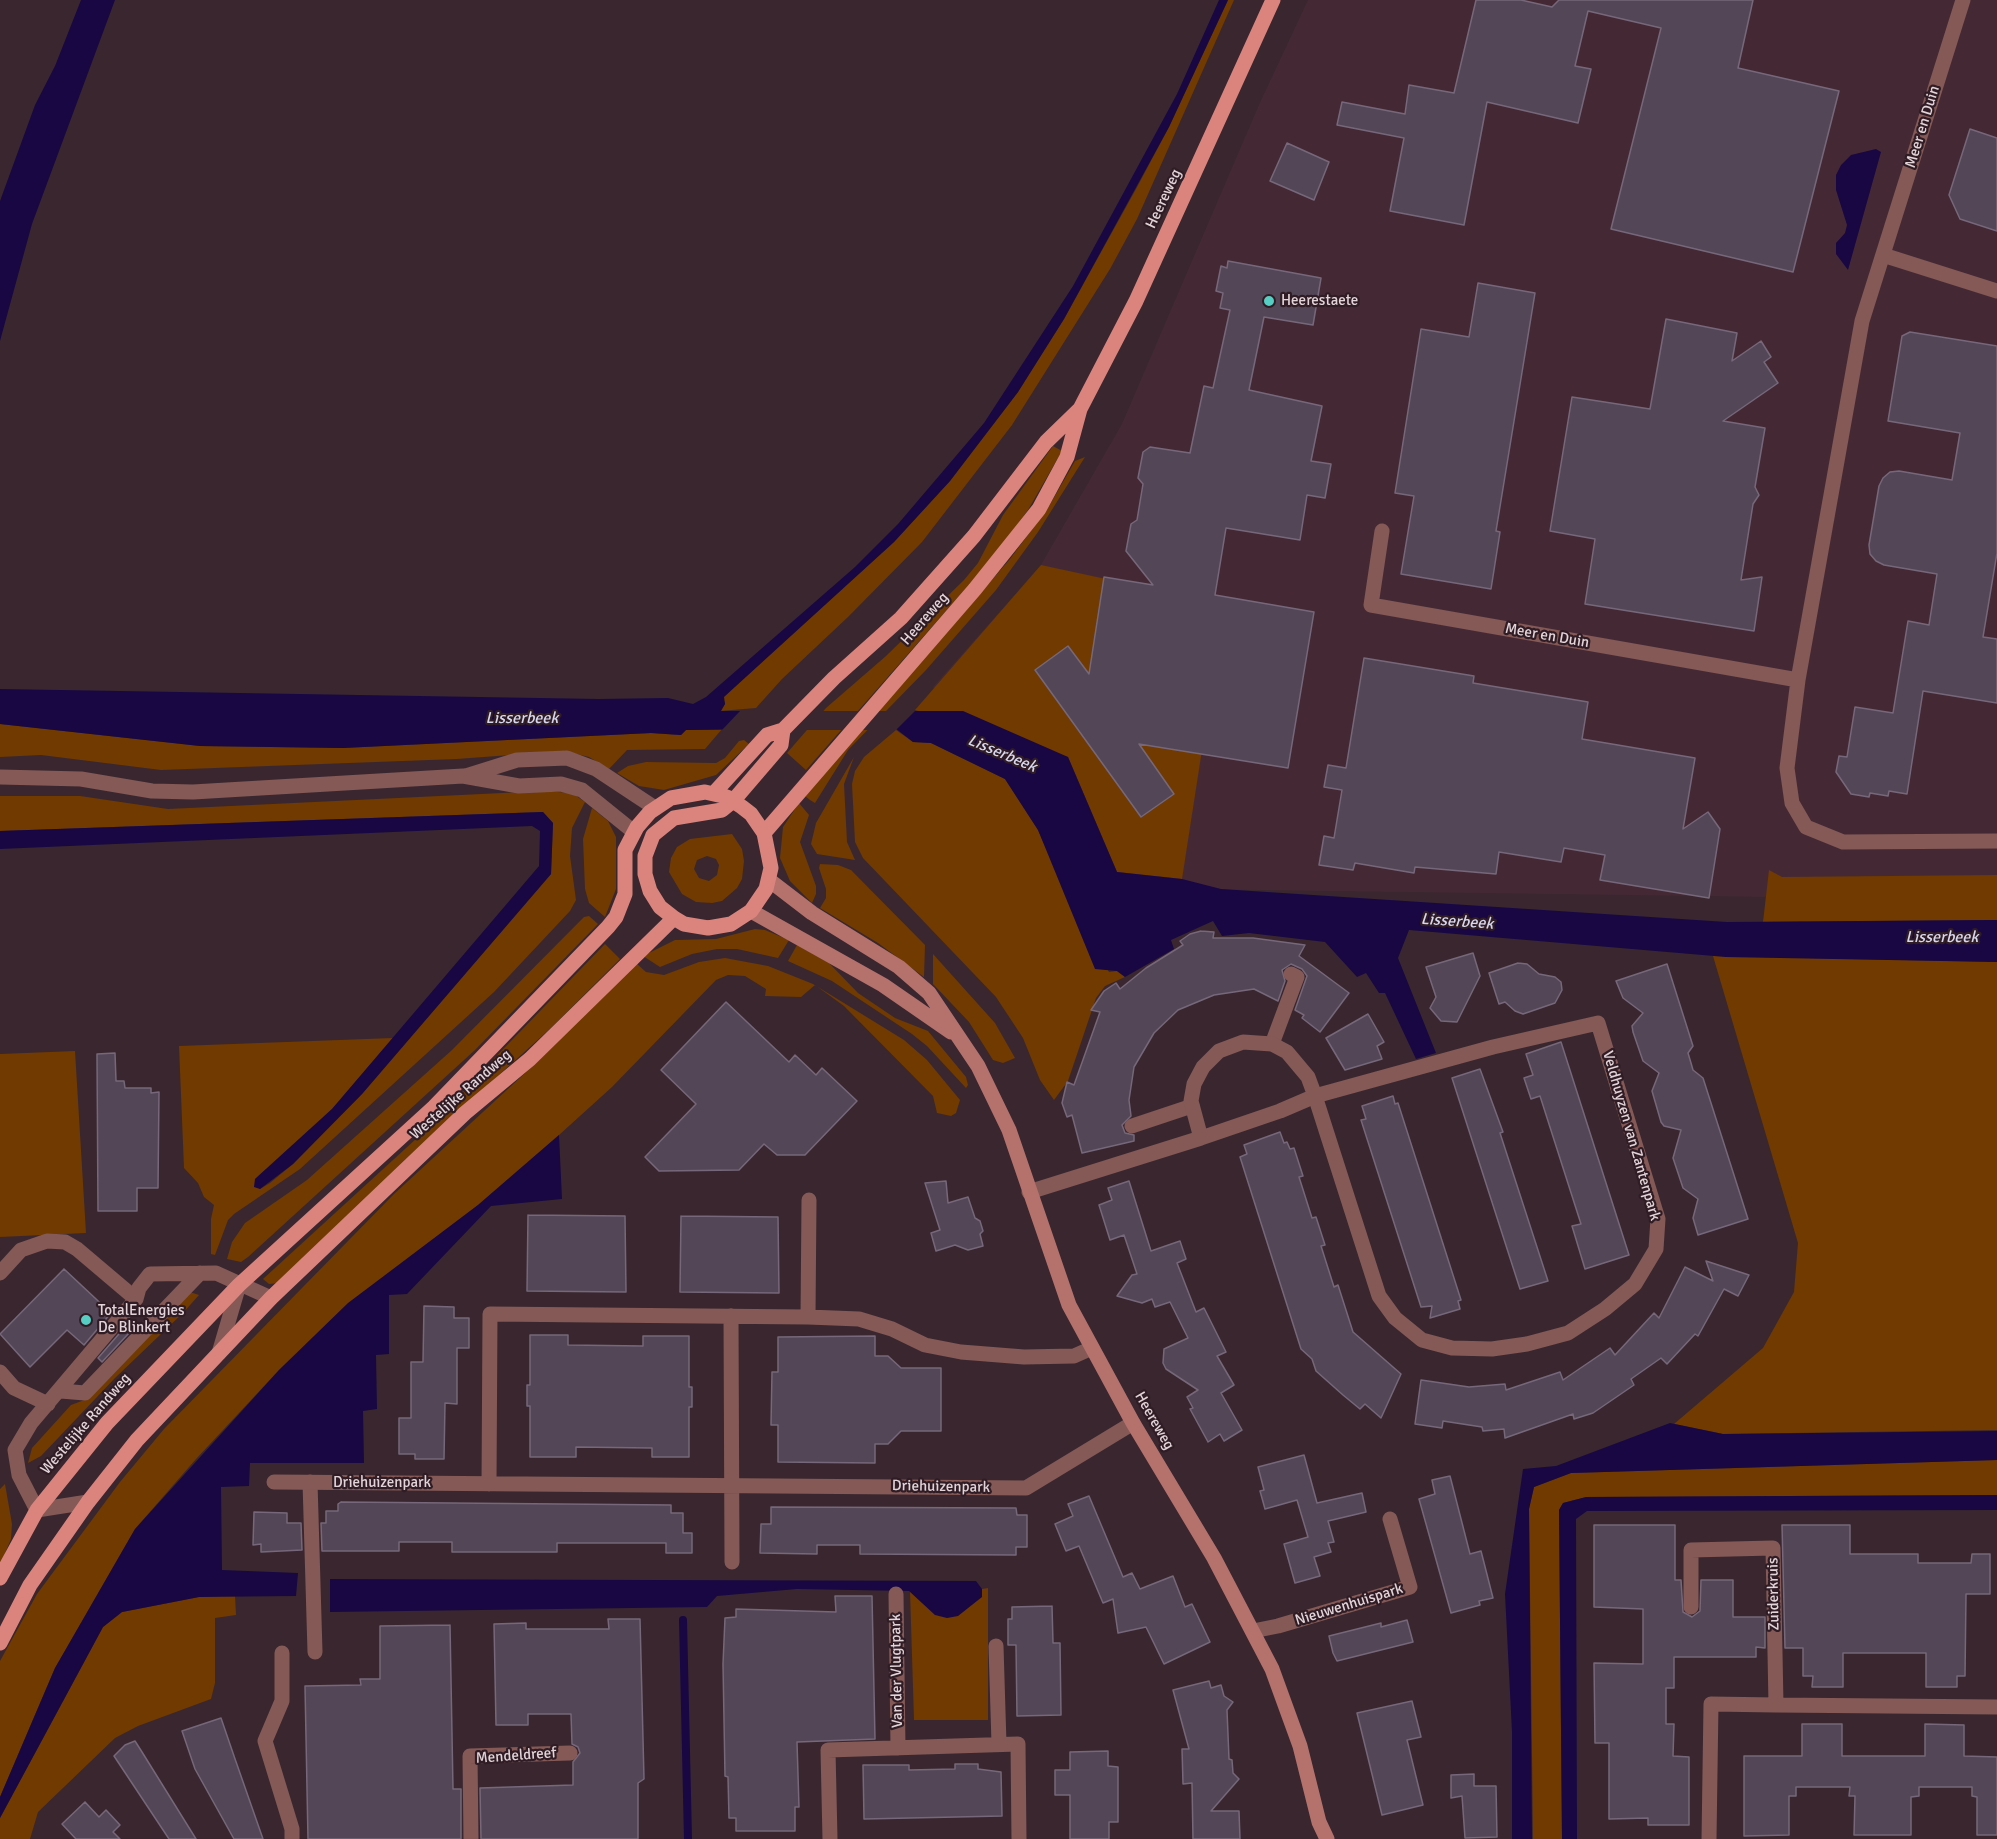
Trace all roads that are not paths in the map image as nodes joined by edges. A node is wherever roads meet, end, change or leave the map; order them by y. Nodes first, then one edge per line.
1 (1273, 0) edge
2 (1963, 0) edge
3 (1883, 255) junction
4 (1997, 291) edge
5 (1080, 409) junction
6 (1382, 531) dead end
7 (1798, 680) junction
8 (783, 730) junction
9 (463, 776) junction
10 (0, 777) edge
11 (714, 793) junction
12 (733, 801) junction
13 (656, 808) junction
14 (634, 832) junction
15 (764, 833) junction
16 (1997, 841) edge
17 (647, 847) junction
18 (769, 880) junction
19 (751, 911) junction
20 (674, 918) junction
21 (1291, 974) dead end
22 (959, 1038) junction
23 (1272, 1044) junction
24 (1315, 1096) junction
25 (1192, 1106) junction
26 (1132, 1126) dead end
27 (1201, 1138) junction
28 (1029, 1192) junction
29 (808, 1200) dead end
30 (0, 1273) edge
31 (200, 1273) junction
32 (239, 1285) junction
33 (271, 1298) junction
34 (136, 1299) junction
35 (731, 1316) junction
36 (808, 1317) junction
37 (1092, 1348) junction
38 (219, 1353) junction
39 (0, 1372) edge
40 (61, 1391) junction
41 (48, 1404) junction
42 (1133, 1423) junction
43 (274, 1482) dead end
44 (310, 1482) junction
45 (489, 1484) junction
46 (731, 1486) junction
47 (88, 1502) junction
48 (37, 1510) junction
49 (1390, 1519) dead end
50 (732, 1562) dead end
51 (0, 1578) edge
52 (896, 1594) dead end
53 (1691, 1607) dead end
54 (1253, 1630) junction
55 (0, 1643) edge
56 (996, 1646) dead end
57 (315, 1652) dead end
58 (282, 1653) dead end
59 (1776, 1705) junction
60 (1997, 1707) edge
61 (999, 1744) junction
62 (898, 1748) junction
63 (570, 1753) dead end
64 (1318, 1822) junction
65 (292, 1839) edge
66 (471, 1839) edge
67 (830, 1839) edge
68 (1019, 1839) edge
69 (1317, 1839) edge
70 (1328, 1839) edge
71 (1709, 1839) edge

1 - 5 main road, Heereweg
2 - 3 street, Meer en Duin
3 - 4 street
3 - 7 street, Meer en Duin
5 - 8 main road, Heereweg
5 - 15 main road, Heereweg
6 - 7 street, Meer en Duin
7 - 16 street, Meer en Duin
8 - 11 main road, Heereweg
8 - 12 main road, Heereweg
9 - 10 street
9 - 13 street
9 - 14 street
11 - 12 main road
11 - 13 main road
12 - 15 main road
12 - 17 main road
13 - 14 main road
14 - 17 main road
14 - 32 main road, Westelijke Randweg
15 - 18 main road
17 - 20 main road
18 - 19 main road
18 - 22 main road, Heereweg
19 - 20 main road
19 - 22 main road, Heereweg
20 - 33 main road, Westelijke Randweg
21 - 23 street
22 - 28 main road, Heereweg
23 - 24 street, Veldhuyzen van Zantenpark
23 - 25 street
24 - 24 street, Veldhuyzen van Zantenpark
24 - 27 street, Veldhuyzen van Zantenpark
25 - 26 street
25 - 27 street
27 - 28 street, Veldhuyzen van Zantenpark
28 - 37 main road, Heereweg
29 - 36 street
30 - 34 street
31 - 32 street, Westelijke Randweg
31 - 34 street, Westelijke Randweg
31 - 40 street, Westelijke Randweg
32 - 33 street, Westelijke Randweg
32 - 38 street, Westelijke Randweg
32 - 48 main road, Westelijke Randweg
33 - 38 main road, Westelijke Randweg
34 - 40 street, Westelijke Randweg
35 - 36 street
35 - 45 street
35 - 46 street
36 - 37 street
37 - 42 main road, Heereweg
38 - 47 main road, Westelijke Randweg
39 - 41 street
40 - 41 street, Westelijke Randweg
41 - 48 street, Westelijke Randweg
42 - 46 street, Driehuizenpark
42 - 54 main road, Heereweg
43 - 44 street, Driehuizenpark
44 - 45 street, Driehuizenpark
44 - 57 street
45 - 46 street, Driehuizenpark
46 - 50 street
47 - 48 street
47 - 55 main road, Westelijke Randweg
48 - 51 main road, Westelijke Randweg
49 - 54 street, Nieuwenhuispark
52 - 62 street, Van der Vlugtpark
53 - 59 street, Zuiderkruis
54 - 64 main road, Heereweg
56 - 61 street
58 - 65 street
59 - 60 street
59 - 71 street
61 - 62 street, Van der Vlugtpark
61 - 68 street
62 - 67 street, Van der Vlugtpark
63 - 66 street, Mendeldreef
64 - 69 main road, Heereweg
64 - 70 main road, Heereweg

